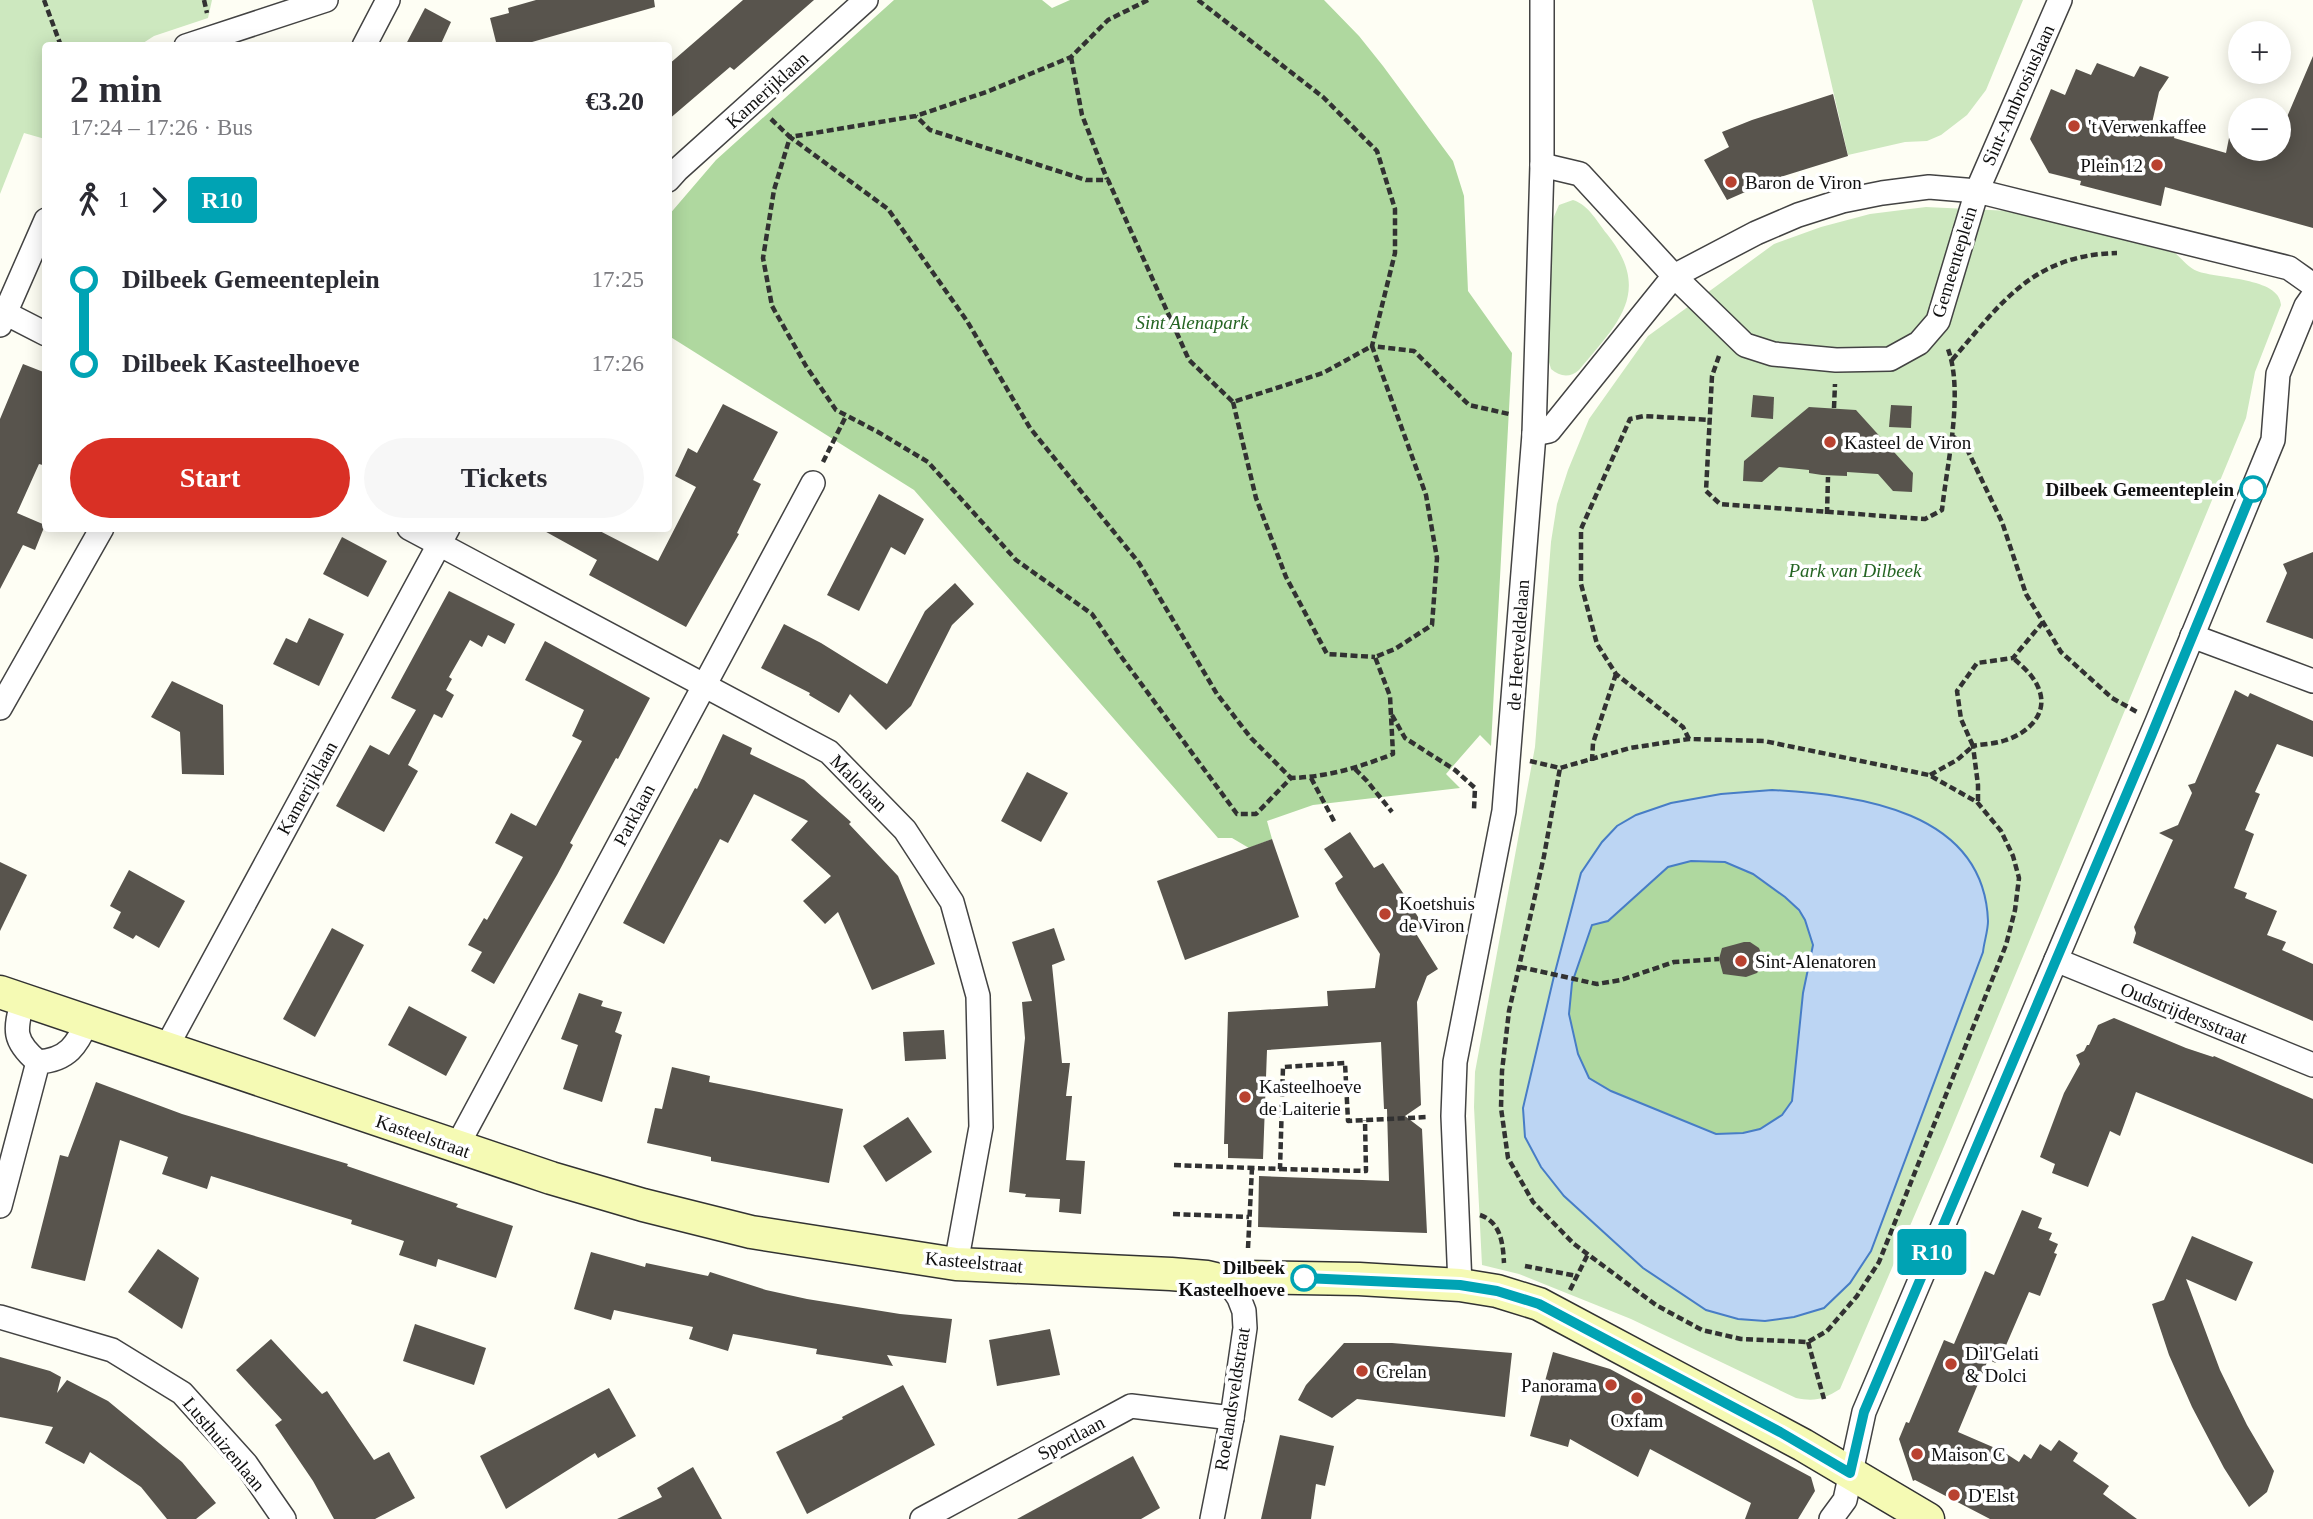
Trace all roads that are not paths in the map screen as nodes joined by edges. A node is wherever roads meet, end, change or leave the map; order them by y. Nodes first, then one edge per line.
1 (326, 0) edge
2 (388, 0) edge
3 (866, 0) edge
4 (1542, 0) edge
5 (2060, 0) edge
6 (198, 42) edge
7 (366, 42) edge
8 (1542, 165) junction
9 (672, 176) edge
10 (1977, 191) junction
11 (42, 229) edge
12 (1674, 276) junction
13 (2313, 285) edge
14 (2313, 296) edge
15 (3, 319) edge
16 (42, 333) edge
17 (1534, 424) junction
18 (813, 483) road end
19 (100, 532) edge
20 (425, 532) edge
21 (444, 537) edge
22 (2192, 636) junction
23 (2313, 681) edge
24 (704, 686) junction
25 (0, 708) edge
26 (2056, 960) junction
27 (12, 996) edge
28 (88, 1020) junction
29 (166, 1048) junction
30 (38, 1062) junction
31 (2313, 1065) edge
32 (456, 1148) junction
33 (0, 1206) edge
34 (956, 1264) junction
35 (1237, 1279) junction
36 (1460, 1285) junction
37 (0, 1317) edge
38 (1232, 1418) junction
39 (1850, 1473) junction
40 (284, 1519) edge
41 (922, 1519) edge
42 (1212, 1519) edge
43 (1831, 1519) edge
44 (1928, 1519) edge

1 - 6 street
2 - 7 street
3 - 9 street, Kamerijklaan
4 - 8 street, de Heetveldelaan
5 - 10 street, Sint-Ambrosiuslaan
8 - 12 street, Gemeenteplein
8 - 17 street, de Heetveldelaan
10 - 12 street, Gemeenteplein
10 - 12 street, Gemeenteplein
10 - 13 street, Gemeenteplein
11 - 15 street
12 - 17 street, Gemeenteplein
14 - 22 street
15 - 16 street
17 - 36 street, de Heetveldelaan
18 - 24 street, Parklaan
19 - 25 street
20 - 21 street, Malolaan
21 - 24 street, Malolaan
21 - 29 street, Kamerijklaan
22 - 23 street
22 - 26 street
24 - 32 street, Parklaan
24 - 34 street, Malolaan
26 - 31 street, Oudstrijdersstraat
26 - 39 street
27 - 28 street, Kasteelstraat
27 - 30 street
28 - 29 street, Kasteelstraat
28 - 30 street
29 - 32 street, Kasteelstraat
30 - 33 street
32 - 34 street, Kasteelstraat
34 - 35 street, Kasteelstraat
35 - 36 street, Kasteelstraat
35 - 38 street, Roelandsveldstraat
36 - 39 street, Kasteelstraat
37 - 40 street, Lusthuizenlaan
38 - 41 street, Sportlaan
38 - 42 street, Roelandsveldstraat
39 - 43 street
39 - 44 street, Kasteelstraat

